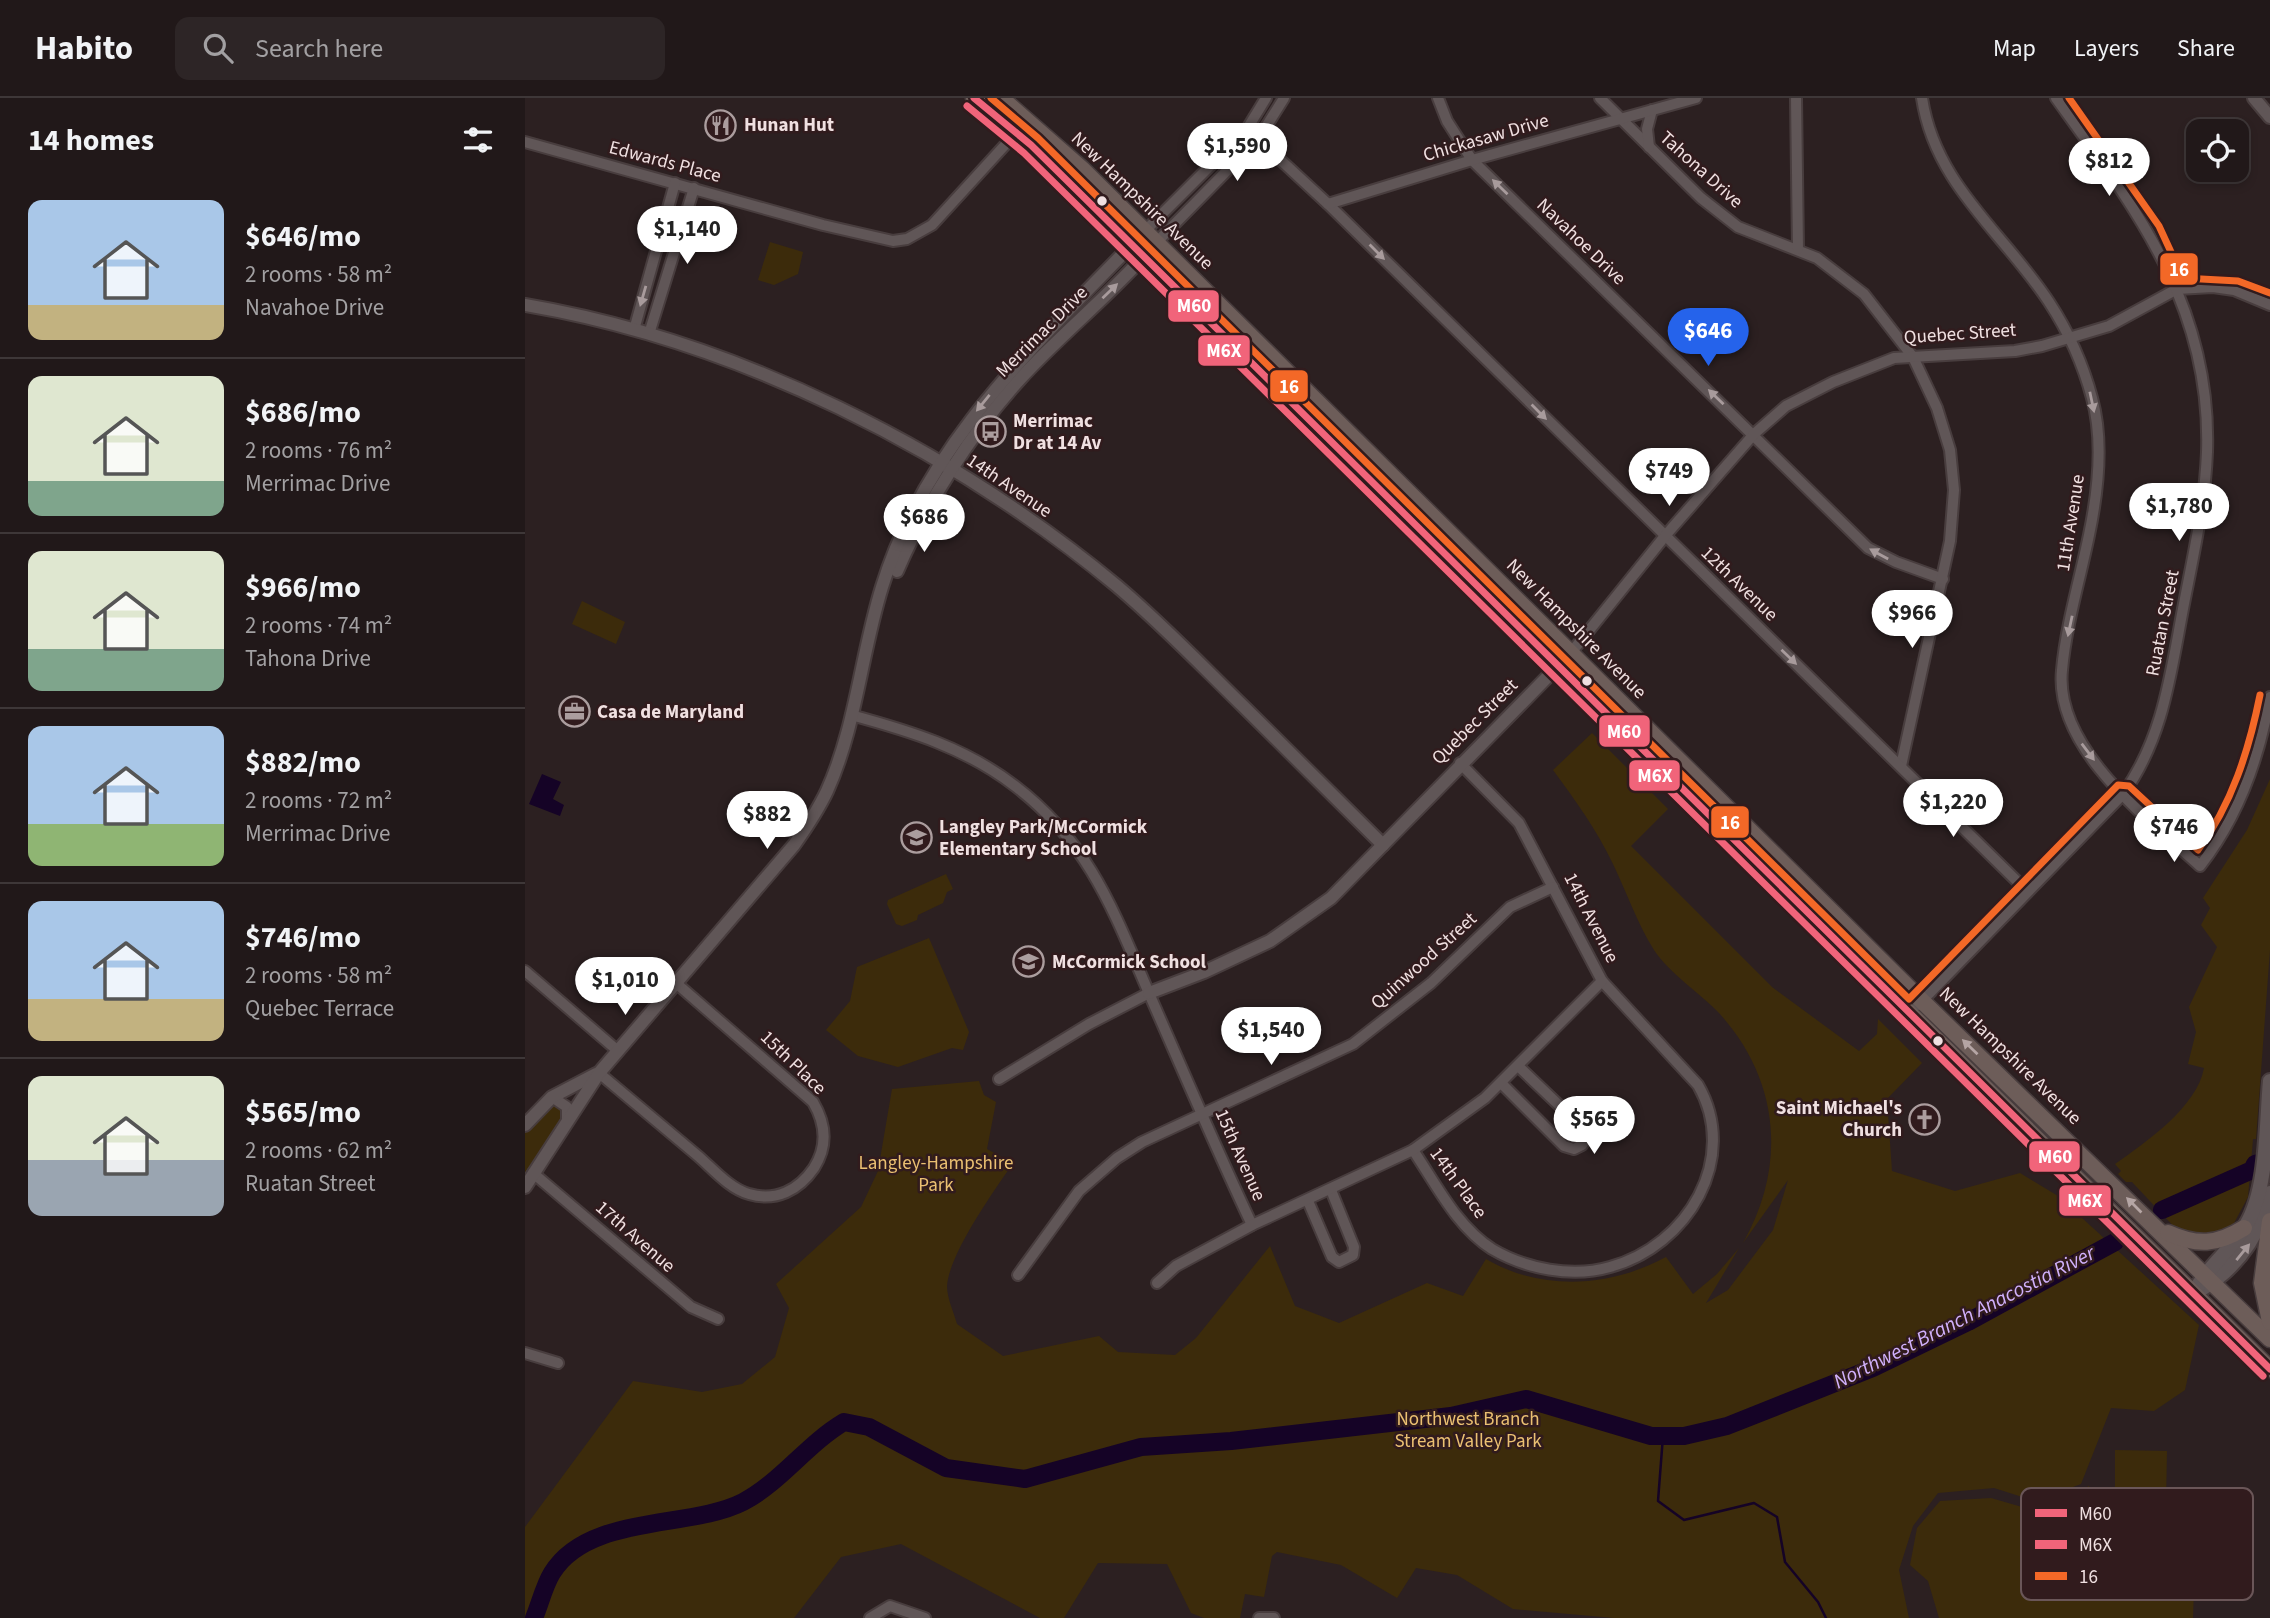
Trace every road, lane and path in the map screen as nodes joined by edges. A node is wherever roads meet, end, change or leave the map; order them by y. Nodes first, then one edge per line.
1 (974, 98) edge
2 (1001, 98) edge
3 (1266, 98) edge
4 (1284, 98) edge
5 (1438, 98) edge
6 (1599, 98) edge
7 (1696, 98) edge
8 (1796, 98) edge
9 (1922, 98) edge
10 (2056, 98) edge
11 (2254, 98) edge
12 (1652, 110) junction
13 (2270, 117) edge
14 (1619, 119) junction
15 (1247, 129) junction
16 (1259, 138) junction
17 (525, 142) edge
18 (1005, 145) dead end
19 (1649, 147) junction
20 (1472, 160) junction
21 (675, 183) junction
22 (694, 188) junction
23 (1328, 204) junction
24 (1149, 238) junction
25 (1130, 246) junction
26 (1798, 249) junction
27 (1143, 258) junction
28 (2177, 289) junction
29 (525, 305) edge
30 (2270, 305) edge
31 (633, 330) junction
32 (649, 334) junction
33 (2070, 338) junction
34 (1913, 357) junction
35 (1754, 434) junction
36 (939, 463) junction
37 (952, 471) junction
38 (1665, 536) junction
39 (1943, 579) junction
40 (873, 626) junction
41 (1564, 660) junction
42 (2270, 697) edge
43 (851, 715) junction
44 (1460, 763) junction
45 (1901, 766) junction
46 (2123, 794) junction
47 (1383, 845) junction
48 (1553, 887) junction
49 (2026, 890) junction
50 (525, 971) edge
51 (1602, 981) junction
52 (676, 983) junction
53 (1149, 993) junction
54 (1922, 1001) junction
55 (1909, 1014) junction
56 (618, 1051) junction
57 (1518, 1066) junction
58 (599, 1073) junction
59 (999, 1079) dead end
60 (2270, 1081) edge
61 (1501, 1083) junction
62 (1698, 1085) joint
63 (551, 1097) junction
64 (1202, 1114) junction
65 (567, 1120) junction
66 (525, 1125) edge
67 (1413, 1150) junction
68 (533, 1173) junction
69 (525, 1187) edge
70 (1331, 1190) junction
71 (2270, 1193) edge
72 (1308, 1200) junction
73 (2270, 1221) edge
74 (1252, 1225) junction
75 (2158, 1228) junction
76 (2244, 1228) junction
77 (1018, 1275) dead end
78 (2208, 1278) junction
79 (1157, 1283) dead end
80 (2193, 1294) junction
81 (718, 1319) dead end
82 (2270, 1322) edge
83 (2270, 1339) edge
84 (525, 1353) edge
85 (558, 1363) dead end
86 (2270, 1369) edge
87 (870, 1618) edge
88 (925, 1618) edge
89 (1259, 1618) edge
90 (1274, 1618) edge

1 - 25 main road, New Hampshire Avenue
2 - 24 main road, New Hampshire Avenue
3 - 15 street, Merrimac Drive
4 - 16 street, Merrimac Drive
5 - 20 street, Navahoe Drive
6 - 14 street, Tahona Drive
7 - 12 street, Chickasaw Drive
8 - 26 street
9 - 33 street, 11th Avenue
10 - 28 street, Ruatan Street
11 - 13 street
12 - 14 street, Chickasaw Drive
12 - 19 street
14 - 19 street, Tahona Drive
14 - 20 street, Chickasaw Drive
15 - 16 street, 12th Avenue
15 - 24 street, Merrimac Drive
16 - 23 street, 12th Avenue
16 - 24 street, Merrimac Drive
17 - 21 street, Edwards Place
18 - 22 street, Edwards Place
19 - 26 street, Tahona Drive
20 - 23 street, Chickasaw Drive
35 -> 20 street, Navahoe Drive
21 - 22 street, Edwards Place
21 -> 31 street
22 - 32 street
23 -> 38 street, 12th Avenue
24 - 25 street, Merrimac Drive
24 - 27 street, Merrimac Drive
24 - 41 main road, New Hampshire Avenue
25 - 27 main road, New Hampshire Avenue
25 -> 36 street, Merrimac Drive
26 - 34 street, Tahona Drive
37 -> 27 street, Merrimac Drive
27 - 41 main road, New Hampshire Avenue
28 - 30 street
28 - 33 street, Quebec Street
28 - 46 street, Ruatan Street
29 - 31 street, 14th Avenue
31 - 32 street, 14th Avenue
32 - 36 street, 14th Avenue
33 - 34 street, Quebec Street
33 -> 46 street, 11th Avenue
34 - 35 street, Quebec Street
34 - 39 street, Tahona Drive
35 - 38 street, Quebec Street
39 -> 35 street, Navahoe Drive
36 - 37 street, 14th Avenue
36 - 40 street, Merrimac Drive
37 - 40 street, Merrimac Drive
37 - 47 street, 14th Avenue
38 - 41 street, Quebec Street
38 -> 45 street, 12th Avenue
39 - 45 street, Tahona Drive
40 - 43 street, Merrimac Drive
41 - 44 street, Quebec Street
41 - 54 main road, New Hampshire Avenue
41 - 55 main road, New Hampshire Avenue
42 - 46 street, 11th Avenue
43 - 52 street, Merrimac Drive
43 - 53 street, 15th Avenue
44 - 47 street, Quebec Street
44 - 48 street, 14th Avenue
45 - 49 street, 12th Avenue
46 - 49 street, Ruatan Street
47 - 53 street, Quebec Street
48 - 51 street, 14th Avenue
48 - 64 street, Quinwood Street
49 - 54 street, Ruatan Street
50 - 56 street
51 - 57 street
51 - 62 street, 14th Avenue
52 - 56 street, Merrimac Drive
52 - 58 street, 15th Place
53 - 59 street, Quebec Street
53 - 64 street, 15th Avenue
54 - 55 street, Ruatan Street
75 -> 54 main road, New Hampshire Avenue
55 - 80 main road, New Hampshire Avenue
56 - 58 street, Merrimac Drive
57 - 61 street
57 - 61 street
58 - 63 street, Merrimac Drive
58 - 65 street, Merrimac Drive
60 - 76 main road
61 - 67 street
62 - 67 street, 14th Place
63 - 65 street
63 - 66 street, Merrimac Drive
64 - 74 street, 15th Avenue
64 - 77 street, Quinwood Street
65 - 68 street, Merrimac Drive
67 - 70 street
68 - 69 street, Merrimac Drive
68 - 81 street, 17th Avenue
70 - 72 street
70 - 72 street
78 -> 71 main road
72 - 74 street
73 - 82 main road
74 - 79 street
75 - 76 main road
75 - 78 main road, New Hampshire Avenue
76 - 78 main road
78 - 80 main road
78 - 83 main road, New Hampshire Avenue
80 - 86 main road, New Hampshire Avenue
84 - 85 street
87 - 88 street
89 - 90 street

